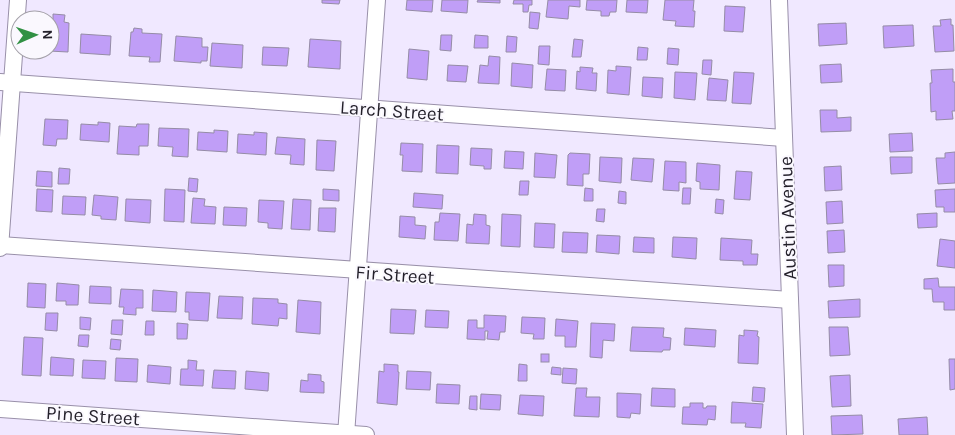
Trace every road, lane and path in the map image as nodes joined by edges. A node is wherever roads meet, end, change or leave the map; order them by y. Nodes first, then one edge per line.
1 (18, 0) edge
2 (377, 0) edge
3 (779, 0) edge
4 (6, 82) edge
5 (370, 108) junction
6 (784, 138) junction
7 (0, 246) edge
8 (358, 271) junction
9 (790, 300) junction
10 (0, 409) edge
11 (346, 434) edge
12 (366, 435) edge
13 (795, 435) edge

1 - 4 street
2 - 5 street
3 - 6 street, Austin Avenue
4 - 5 street, Larch Street
4 - 7 street
5 - 6 street, Larch Street
5 - 8 street
6 - 9 street, Austin Avenue
7 - 8 street, Fir Street
8 - 9 street, Fir Street
8 - 11 street
9 - 13 street, Austin Avenue
10 - 11 street, Pine Street
11 - 12 street, Pine Street

